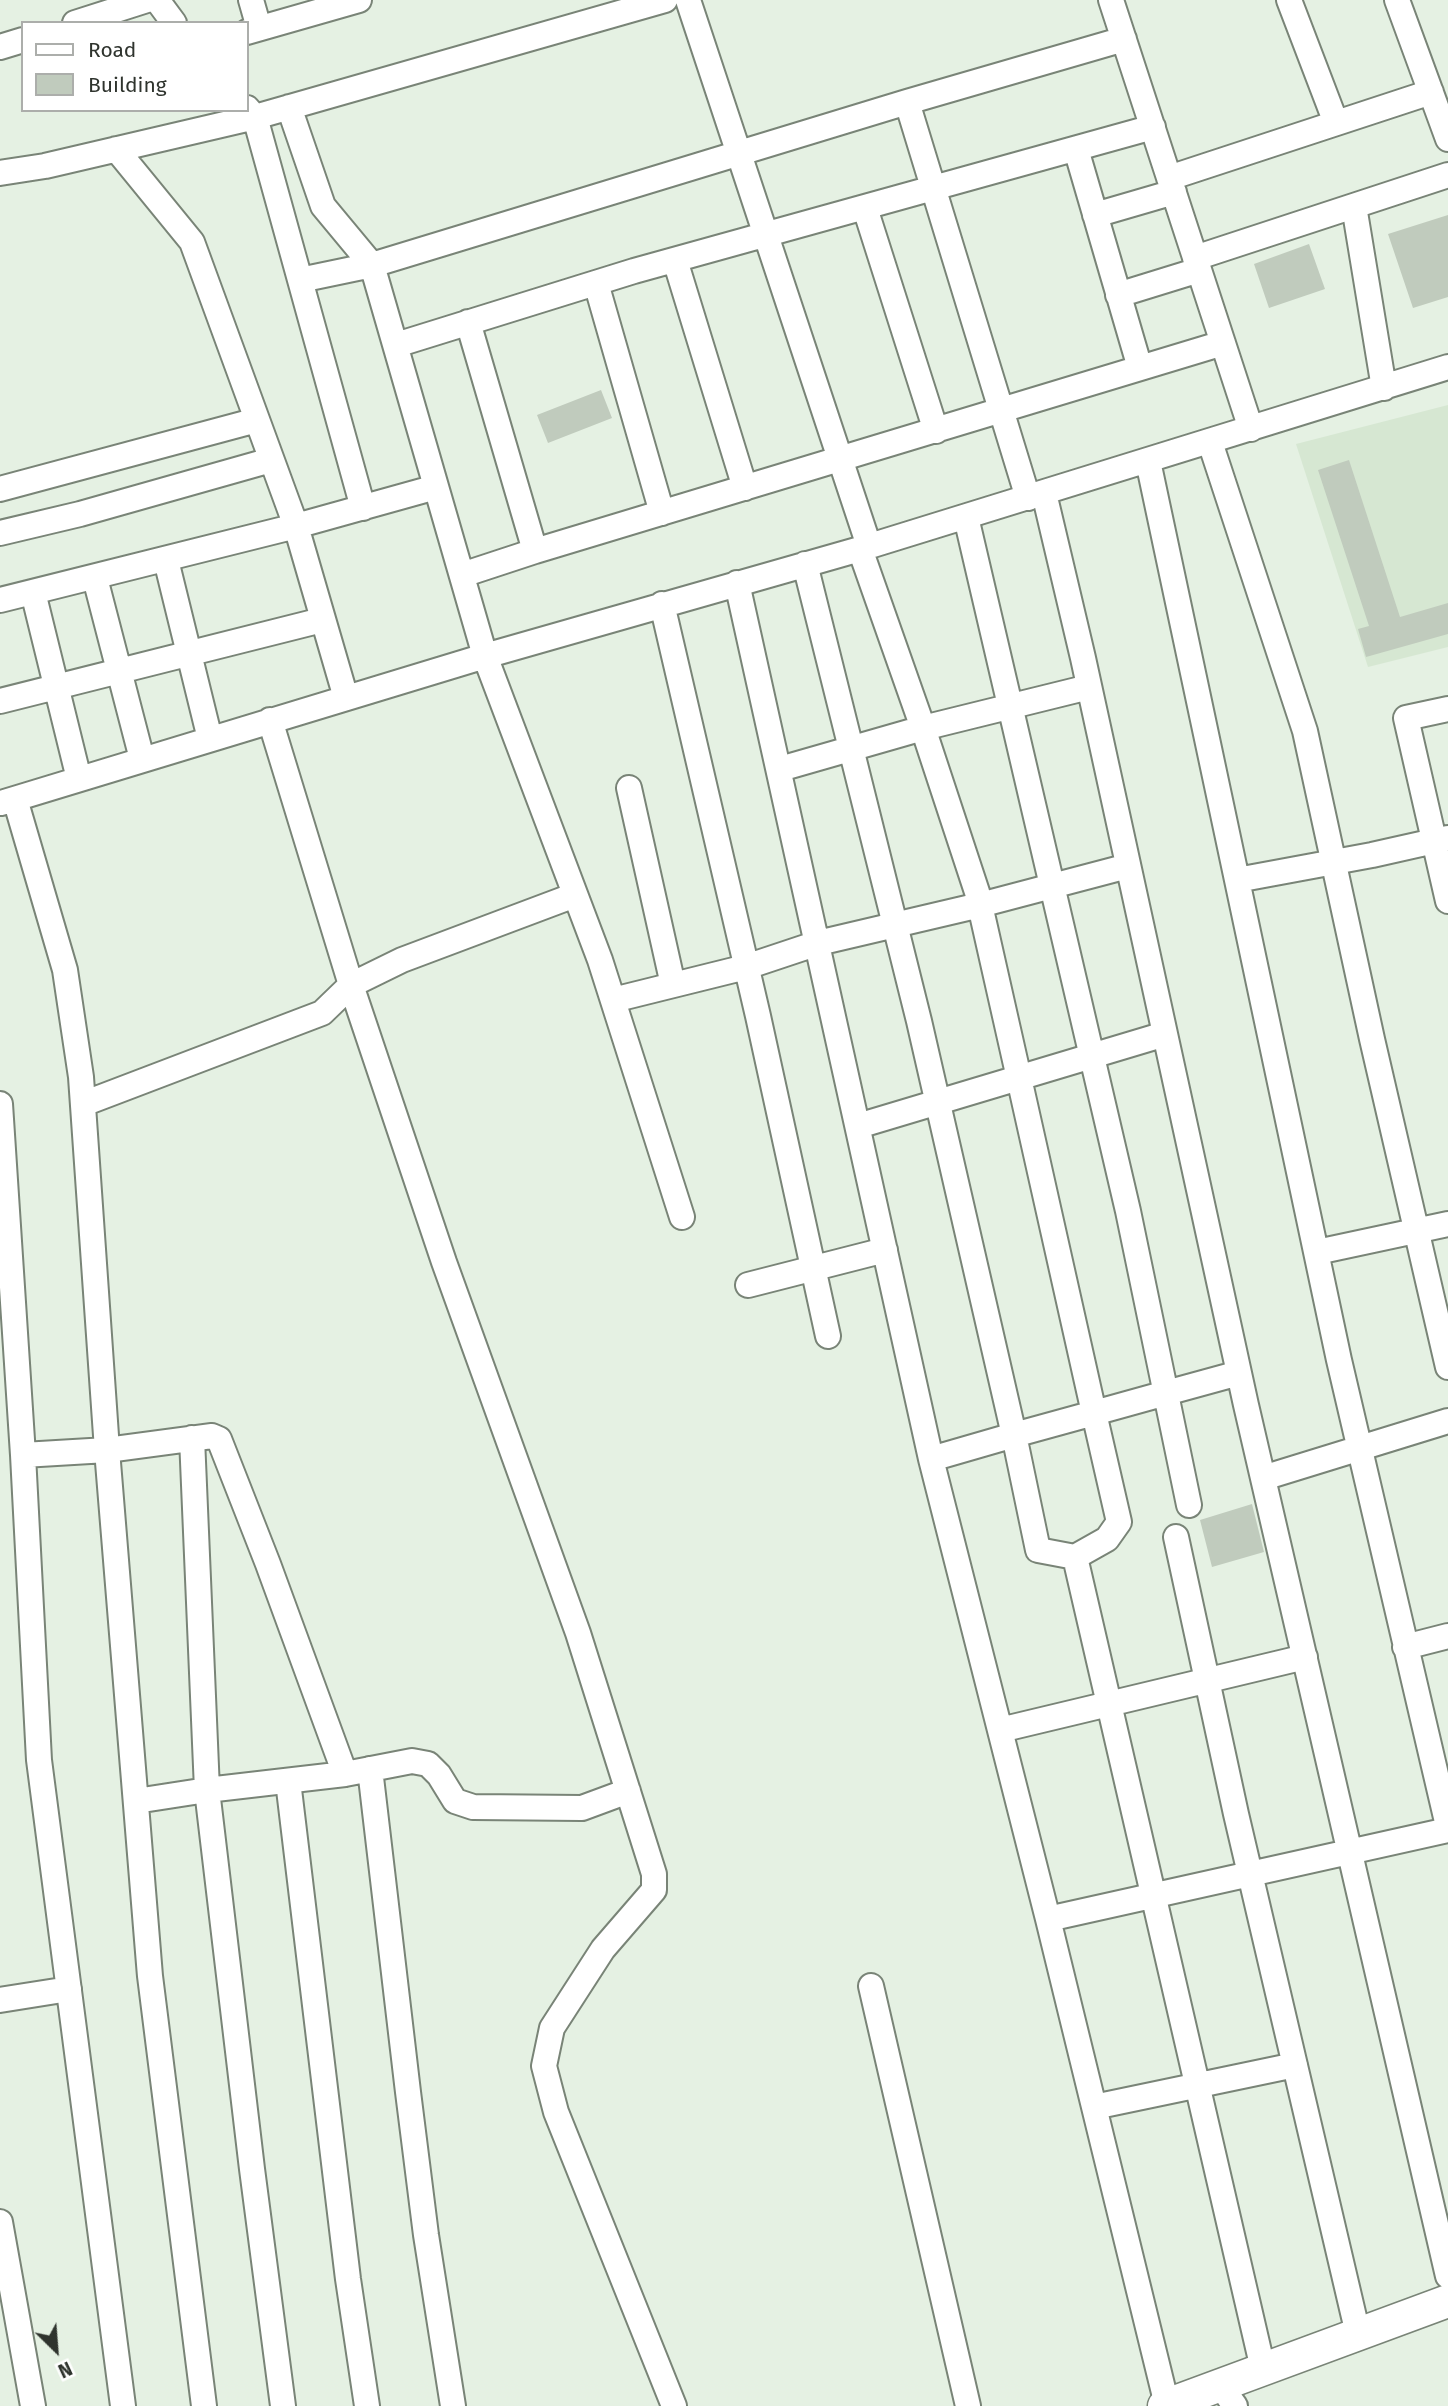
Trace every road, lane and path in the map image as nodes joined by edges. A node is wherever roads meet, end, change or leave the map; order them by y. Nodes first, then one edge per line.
1 (146, 0) edge
2 (157, 0) edge
3 (251, 0) edge
4 (359, 0) edge
5 (665, 0) edge
6 (688, 0) edge
7 (1111, 0) edge
8 (1289, 0) edge
9 (1397, 0) edge
10 (330, 4) edge
11 (81, 21) edge
12 (173, 21) edge
13 (253, 30) edge
14 (1124, 39) junction
15 (21, 41) edge
16 (0, 47) edge
17 (1431, 92) junction
18 (907, 102) junction
19 (289, 107) junction
20 (251, 112) edge
21 (1336, 123) junction
22 (1153, 127) junction
23 (1448, 139) edge
24 (116, 149) junction
25 (1076, 149) junction
26 (739, 154) junction
27 (0, 173) edge
28 (1448, 174) edge
29 (1171, 186) junction
30 (934, 188) junction
31 (1354, 206) junction
32 (865, 208) junction
33 (1095, 215) junction
34 (766, 235) junction
35 (675, 260) junction
36 (1197, 264) junction
37 (372, 265) junction
38 (300, 279) junction
39 (596, 283) junction
40 (1118, 295) junction
41 (468, 323) junction
42 (1223, 343) junction
43 (396, 345) junction
44 (1448, 367) edge
45 (1140, 368) junction
46 (1384, 388) junction
47 (1001, 411) junction
48 (257, 420) junction
49 (1251, 429) junction
50 (936, 431) junction
51 (1210, 442) junction
52 (271, 460) junction
53 (840, 460) junction
54 (1148, 461) junction
55 (436, 487) junction
56 (745, 488) junction
57 (0, 489) edge
58 (1036, 496) junction
59 (363, 508) junction
60 (662, 513) junction
61 (966, 517) junction
62 (296, 526) junction
63 (0, 533) edge
64 (864, 548) junction
65 (535, 551) junction
66 (166, 560) junction
67 (805, 564) junction
68 (462, 575) junction
69 (96, 578) junction
70 (737, 583) junction
71 (33, 593) junction
72 (0, 600) edge
73 (662, 604) junction
74 (322, 620) junction
75 (188, 653) junction
76 (485, 656) junction
77 (120, 672) junction
78 (1089, 687) junction
79 (56, 688) junction
80 (346, 698) junction
81 (0, 701) edge
82 (1010, 706) junction
83 (1448, 709) edge
84 (270, 720) junction
85 (923, 728) junction
86 (210, 739) junction
87 (851, 749) junction
88 (142, 759) junction
89 (780, 768) junction
90 (79, 779) junction
91 (629, 788) dead end
92 (8, 801) edge
93 (1441, 839) edge
94 (1334, 862) junction
95 (1128, 866) junction
96 (1237, 880) junction
97 (1052, 887) junction
98 (575, 895) junction
99 (1448, 901) edge
100 (979, 905) junction
101 (895, 925) junction
102 (818, 943) junction
103 (747, 967) junction
104 (351, 985) junction
105 (673, 985) junction
106 (613, 1000) junction
107 (1166, 1034) junction
108 (1091, 1056) junction
109 (1019, 1078) junction
110 (938, 1102) junction
111 (0, 1104) edge
112 (83, 1104) junction
113 (858, 1126) junction
114 (682, 1217) dead end
115 (1448, 1224) edge
116 (1417, 1230) junction
117 (885, 1250) junction
118 (1317, 1252) junction
119 (813, 1269) junction
120 (748, 1285) dead end
121 (828, 1336) dead end
122 (1448, 1367) edge
123 (1239, 1373) junction
124 (1166, 1393) junction
125 (1094, 1413) junction
126 (1448, 1420) edge
127 (1014, 1435) junction
128 (192, 1438) junction
129 (1359, 1448) junction
130 (107, 1450) junction
131 (23, 1455) junction
132 (931, 1459) junction
133 (1263, 1478) junction
134 (1189, 1506) dead end
135 (1176, 1537) dead end
136 (1075, 1558) junction
137 (1448, 1636) edge
138 (1405, 1647) junction
139 (1305, 1657) junction
140 (1206, 1681) junction
141 (1108, 1704) junction
142 (1000, 1730) junction
143 (370, 1769) junction
144 (345, 1774) junction
145 (288, 1781) junction
146 (207, 1790) junction
147 (628, 1791) junction
148 (136, 1801) junction
149 (1448, 1828) edge
150 (1350, 1852) junction
151 (1250, 1874) junction
152 (1153, 1896) junction
153 (1048, 1919) junction
154 (871, 1986) dead end
155 (69, 1989) junction
156 (0, 2000) edge
157 (1295, 2065) junction
158 (1197, 2086) junction
159 (1094, 2107) junction
160 (0, 2222) edge
161 (1448, 2276) edge
162 (1448, 2301) edge
163 (1358, 2334) junction
164 (1262, 2369) junction
165 (1228, 2396) edge
166 (33, 2406) edge
167 (122, 2406) edge
168 (204, 2406) edge
169 (283, 2406) edge
170 (367, 2406) edge
171 (453, 2406) edge
172 (674, 2406) edge
173 (968, 2406) edge
174 (1166, 2406) edge

1 - 11 street
2 - 12 street
3 - 13 street
4 - 10 street
5 - 19 street
6 - 26 street
7 - 14 street
8 - 21 street
9 - 17 street
10 - 13 street
14 - 18 street
14 - 22 street
15 - 16 street
17 - 21 street
17 - 23 street
18 - 26 street
18 - 30 street
19 - 20 street
19 - 37 street
20 - 24 street
20 - 38 street
21 - 29 street
22 - 25 street
22 - 29 street
24 - 27 street
24 - 48 street
25 - 30 street
25 - 33 street
26 - 34 street
26 - 37 street
28 - 31 street
29 - 33 street
29 - 36 street
30 - 32 street
30 - 47 street
31 - 36 street
31 - 46 street
32 - 34 street
32 - 50 street
33 - 40 street
34 - 35 street
34 - 53 street
35 - 39 street
35 - 56 street
36 - 40 street
36 - 42 street
37 - 38 street
37 - 43 street
38 - 59 street
39 - 41 street
39 - 60 street
40 - 45 street
41 - 43 street
41 - 65 street
42 - 45 street
42 - 49 street
43 - 55 street
44 - 46 street
45 - 47 street
46 - 49 street
47 - 50 street
47 - 58 street
48 - 52 street
48 - 57 street
49 - 51 street
50 - 53 street
51 - 54 street
51 - 94 street
52 - 62 street
52 - 63 street
53 - 56 street
53 - 64 street
54 - 58 street
54 - 96 street
55 - 59 street
55 - 68 street
56 - 60 street
58 - 61 street
58 - 78 street
59 - 62 street
60 - 65 street
61 - 64 street
61 - 82 street
62 - 66 street
62 - 74 street
64 - 67 street
64 - 85 street
65 - 68 street
66 - 69 street
66 - 75 street
67 - 70 street
67 - 87 street
68 - 76 street
69 - 71 street
69 - 77 street
70 - 73 street
70 - 89 street
71 - 72 street
71 - 79 street
73 - 76 street
73 - 103 street
74 - 75 street
74 - 80 street
75 - 77 street
75 - 86 street
76 - 80 street
76 - 98 street
77 - 79 street
77 - 88 street
78 - 82 street
78 - 95 street
79 - 81 street
79 - 90 street
80 - 84 street
82 - 85 street
82 - 97 street
83 - 93 street
84 - 86 street
84 - 104 street
85 - 87 street
85 - 100 street
86 - 88 street
87 - 89 street
87 - 101 street
88 - 90 street
89 - 102 street
90 - 92 street
91 - 105 street
92 - 112 street
93 - 94 street
93 - 99 street
94 - 96 street
94 - 116 street
95 - 97 street
95 - 107 street
96 - 118 street
97 - 100 street
97 - 108 street
98 - 104 street
98 - 106 street
100 - 101 street
100 - 109 street
101 - 102 street
101 - 110 street
102 - 103 street
102 - 113 street
103 - 105 street
103 - 119 street
104 - 112 street
104 - 147 street
105 - 106 street
106 - 114 street
107 - 108 street
107 - 123 street
108 - 109 street
108 - 124 street
109 - 110 street
109 - 125 street
110 - 113 street
110 - 127 street
111 - 131 street
112 - 130 street
113 - 117 street
115 - 116 street
116 - 118 street
116 - 122 street
117 - 119 street
117 - 132 street
118 - 129 street
119 - 120 street
119 - 121 street
123 - 124 street
123 - 133 street
124 - 125 street
124 - 134 street
125 - 127 street
125 - 136 street
126 - 129 street
127 - 132 street
127 - 136 street
128 - 130 street
128 - 144 street
128 - 146 street
129 - 133 street
129 - 138 street
130 - 131 street
130 - 148 street
131 - 155 street
132 - 142 street
133 - 139 street
135 - 140 street
136 - 141 street
137 - 138 street
138 - 149 street
139 - 140 street
139 - 150 street
140 - 141 street
140 - 151 street
141 - 142 street
141 - 152 street
142 - 153 street
143 - 144 street
143 - 147 street
143 - 171 street
144 - 145 street
145 - 146 street
145 - 170 street
146 - 148 street
146 - 169 street
147 - 172 street
148 - 168 street
149 - 150 street
150 - 151 street
150 - 161 street
151 - 152 street
151 - 157 street
152 - 153 street
152 - 158 street
153 - 159 street
154 - 173 street
155 - 156 street
155 - 167 street
157 - 158 street
157 - 163 street
158 - 159 street
158 - 164 street
159 - 174 street
160 - 166 street
162 - 163 main road
163 - 164 main road
164 - 165 main road
165 - 174 main road

